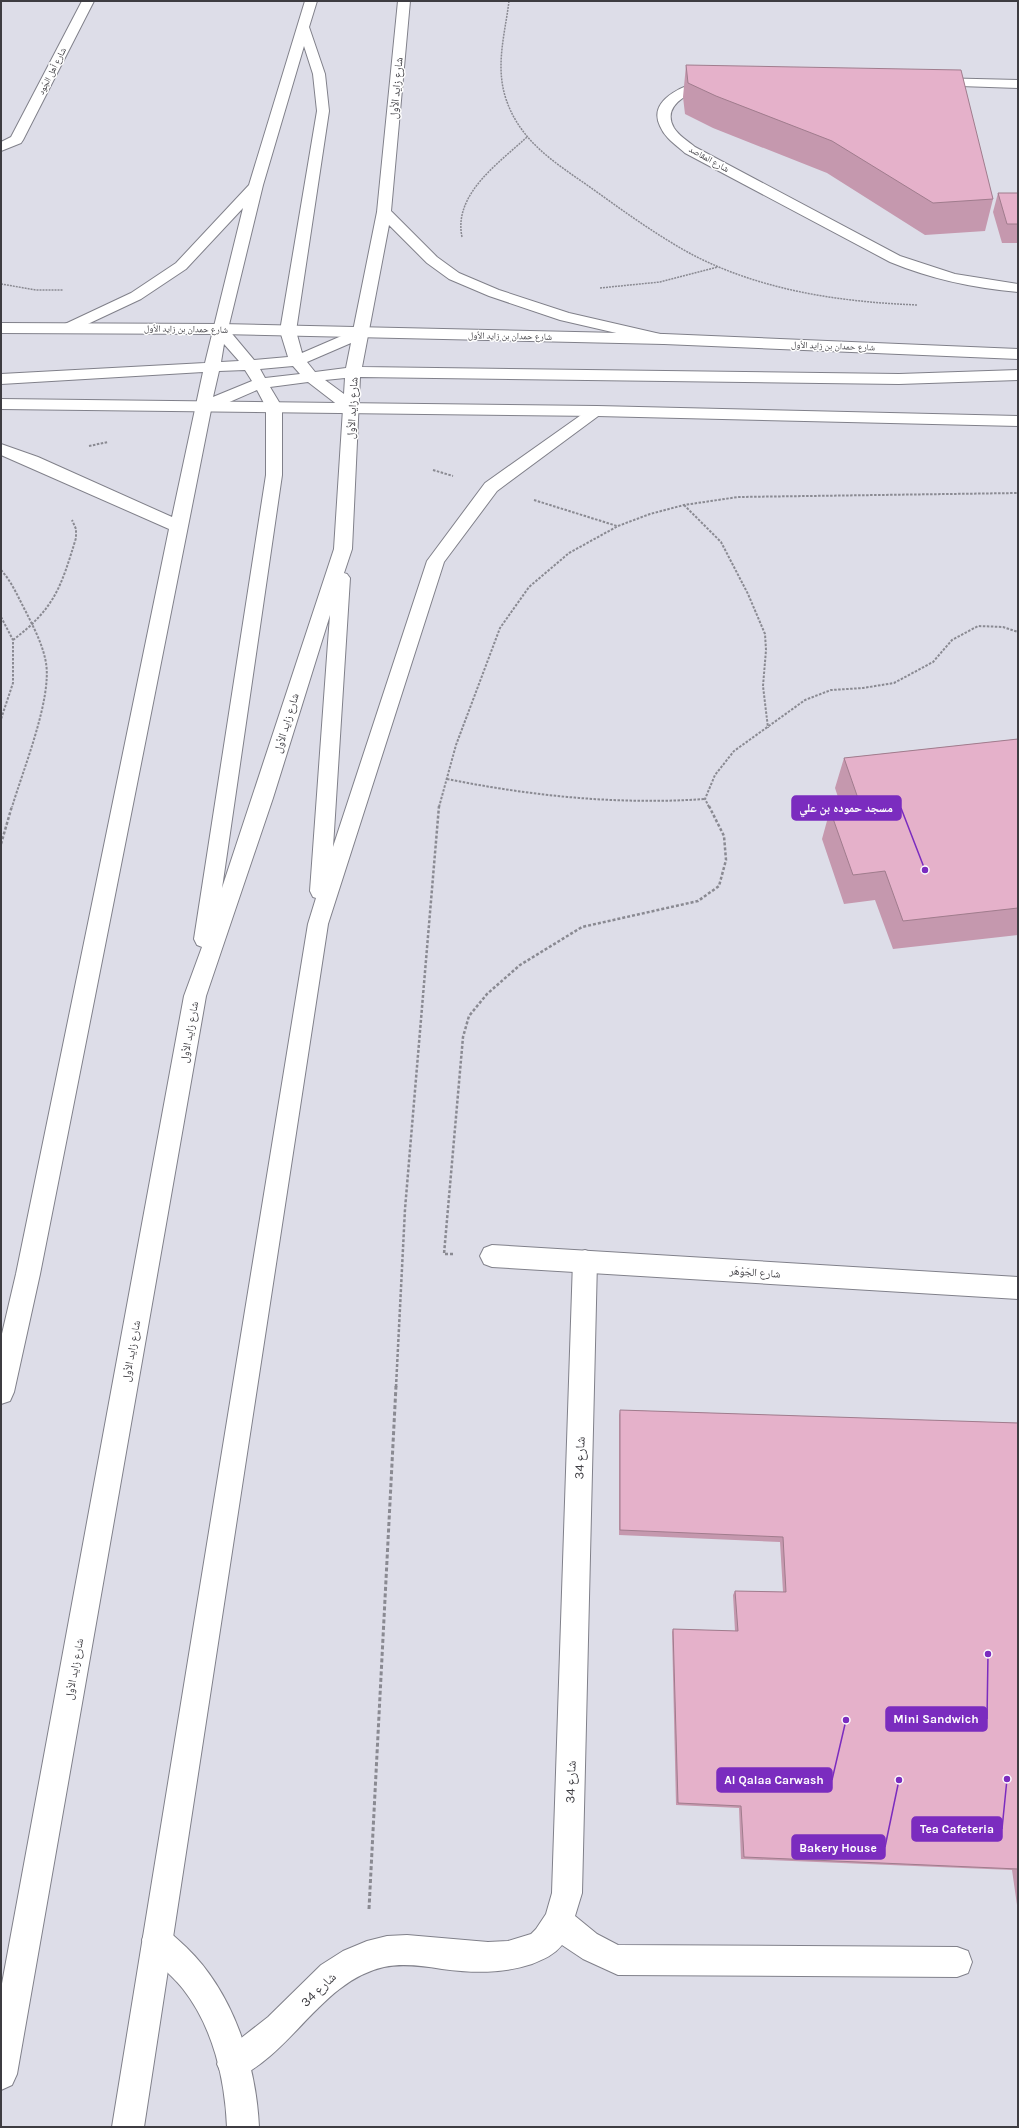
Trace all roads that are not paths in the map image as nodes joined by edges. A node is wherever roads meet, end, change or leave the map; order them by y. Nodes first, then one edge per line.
1 (88, 1) edge
2 (311, 1) edge
3 (404, 1) edge
4 (303, 26) junction
5 (726, 79) edge
6 (924, 82) edge
7 (1018, 84) edge
8 (1, 147) edge
9 (256, 186) junction
10 (384, 212) junction
11 (1018, 288) edge
12 (70, 327) junction
13 (1, 328) edge
14 (220, 329) junction
15 (288, 331) junction
16 (361, 333) junction
17 (664, 339) junction
18 (1018, 354) edge
19 (297, 361) junction
20 (250, 365) junction
21 (212, 367) junction
22 (354, 372) junction
23 (1018, 375) edge
24 (310, 376) junction
25 (1, 379) edge
26 (261, 383) junction
27 (1, 404) edge
28 (204, 406) junction
29 (274, 406) junction
30 (352, 408) junction
31 (597, 411) junction
32 (1018, 421) edge
33 (1, 449) edge
34 (178, 526) junction
35 (343, 549) junction
36 (318, 924) junction
37 (195, 996) junction
38 (492, 1256) road end
39 (585, 1261) junction
40 (28, 1274) junction
41 (1018, 1288) edge
42 (1, 1324) edge
43 (1, 1392) edge
44 (559, 1922) junction
45 (156, 1940) junction
46 (957, 1962) dead end
47 (233, 2064) junction
48 (1, 2074) edge
49 (128, 2127) edge
50 (244, 2127) edge

1 - 8 main road, شارع أهل الجُود
2 - 4 main road
3 - 10 main road, شارع زايد الأول
4 - 9 main road
4 - 15 main road
5 - 11 main road, شارع المقاصد
6 - 7 main road
9 - 12 main road
9 - 14 main road
10 - 16 main road, شارع زايد الأول
10 - 17 main road
12 - 13 main road, شارع حمدان بن زايد الأول
12 - 14 main road, شارع حمدان بن زايد الأول
14 - 15 main road, شارع حمدان بن زايد الأول
14 - 20 main road
14 - 21 main road
15 - 16 main road, شارع حمدان بن زايد الأول
15 - 19 main road
16 - 17 main road, شارع حمدان بن زايد الأول
16 - 19 main road
16 - 22 main road, شارع زايد الأول
17 - 18 main road, شارع حمدان بن زايد الأول
19 - 20 main road
19 - 24 main road
20 - 21 main road
20 - 26 main road
21 - 25 main road
21 - 28 main road
22 - 23 main road
22 - 24 main road
22 - 30 main road, شارع زايد الأول
24 - 26 main road
24 - 30 main road
26 - 28 main road
26 - 29 main road
27 - 28 main road
28 - 29 main road
28 - 34 main road
29 - 30 main road
29 - 37 main road
30 - 31 main road
30 - 35 main road, شارع زايد الأول
31 - 32 main road
31 - 36 main road
33 - 34 main road
34 - 40 main road
35 - 36 main road
35 - 37 main road, شارع زايد الأول
36 - 45 main road
37 - 48 main road, شارع زايد الأول
38 - 39 main road, شارع الجَوْهَر
39 - 41 main road, شارع الجَوْهَر
39 - 44 main road, شارع 34
40 - 42 main road
40 - 43 main road
44 - 46 main road
44 - 47 main road, شارع 34
45 - 47 main road
45 - 49 main road
47 - 50 main road

